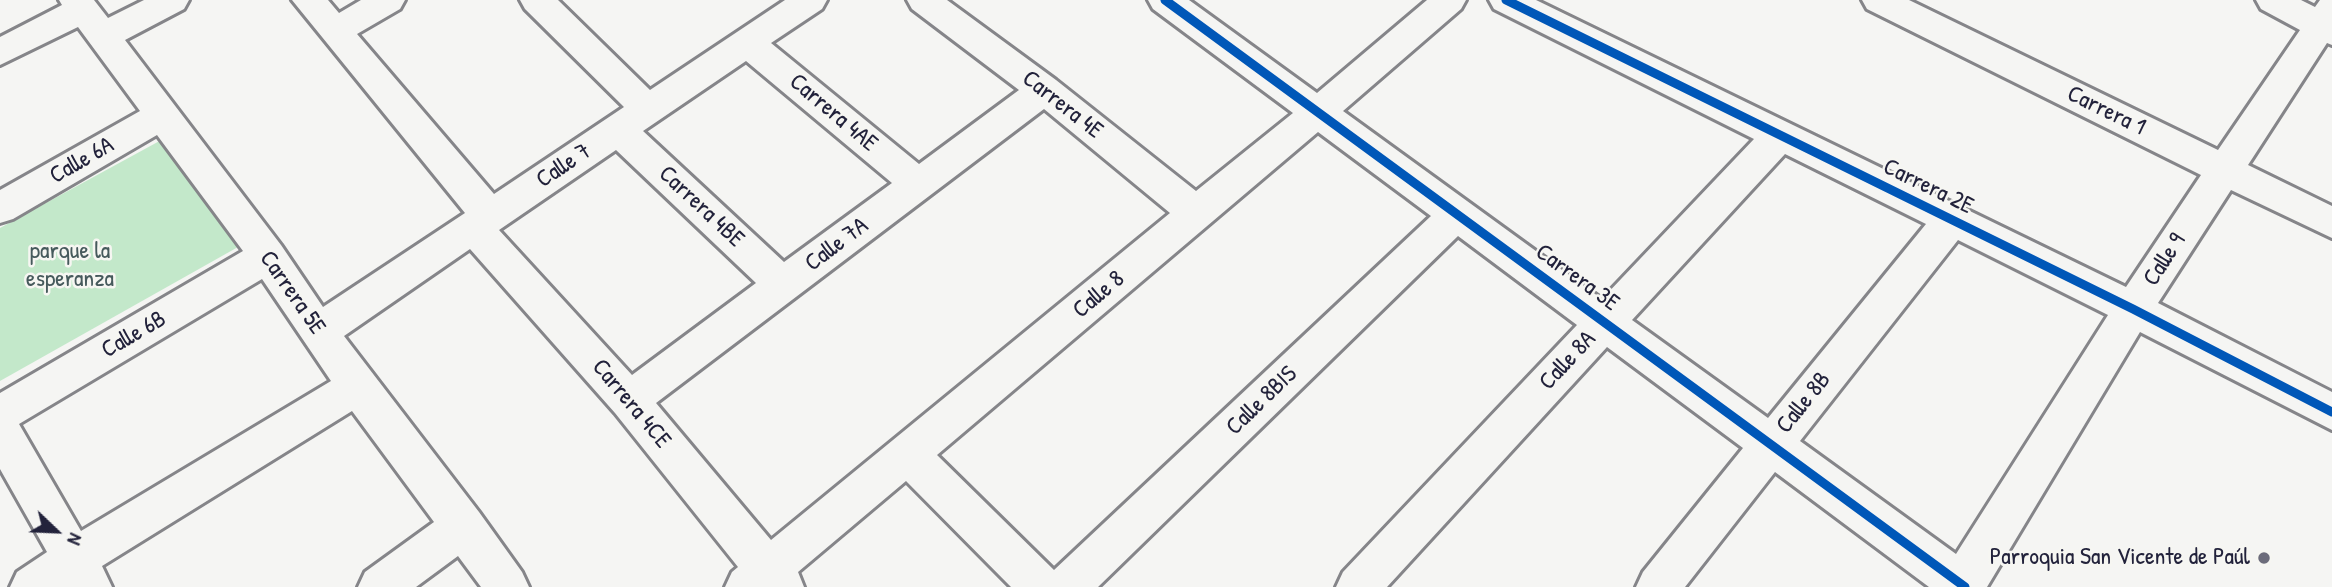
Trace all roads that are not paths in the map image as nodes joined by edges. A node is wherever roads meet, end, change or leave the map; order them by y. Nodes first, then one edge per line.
1 (172, 0) edge
2 (309, 0) edge
3 (388, 0) edge
4 (810, 0) edge
5 (924, 0) edge
6 (1165, 0) edge
7 (1449, 0) edge
8 (1506, 0) edge
9 (1879, 0) edge
10 (2273, 0) edge
11 (554, 5) edge
12 (88, 15) edge
13 (2328, 22) edge
14 (335, 31) junction
15 (748, 43) junction
16 (0, 52) edge
17 (1044, 90) junction
18 (648, 109) junction
19 (1319, 111) junction
20 (163, 115) junction
21 (618, 130) junction
22 (1780, 135) junction
23 (2225, 169) junction
24 (918, 184) junction
25 (0, 208) edge
26 (1198, 213) junction
27 (1457, 214) junction
28 (1952, 220) junction
29 (482, 221) junction
30 (2332, 223) edge
31 (268, 256) junction
32 (783, 285) junction
33 (2133, 309) junction
34 (1605, 322) junction
35 (318, 332) junction
36 (359, 385) junction
37 (629, 400) junction
38 (2332, 412) edge
39 (0, 414) edge
40 (0, 430) edge
41 (1771, 444) junction
42 (908, 454) junction
43 (464, 526) junction
44 (82, 573) edge
45 (766, 581) edge
46 (1962, 586) edge
47 (32, 587) edge
48 (380, 587) edge
49 (507, 587) edge
50 (1041, 587) edge
51 (1067, 587) edge
52 (1358, 587) edge
53 (1658, 587) edge

1 - 12 street
2 - 14 street, Carrera 4CE
3 - 14 street
4 - 15 street, Calle 7
5 - 17 street, Carrera 4E
6 - 19 street, Carrera 3E
7 - 19 street, Calle 8
8 - 22 street, Carrera 2E
9 - 23 street, Carrera 1
10 - 13 street
11 - 18 street
12 - 16 street
12 - 20 street, Carrera 5E
13 - 23 street, Calle 9
14 - 29 street, Carrera 4CE
15 - 18 street, Calle 7
15 - 24 street, Carrera 4AE
17 - 24 street, Calle 7A
17 - 26 street, Carrera 4E
18 - 21 street, Calle 7
19 - 26 street, Calle 8
19 - 27 street, Carrera 3E
20 - 25 street, Calle 6A
20 - 31 street, Carrera 5E
21 - 29 street, Calle 7
21 - 32 street, Carrera 4BE
22 - 28 street, Carrera 2E
22 - 34 street, Calle 8A
23 - 30 street, Carrera 1
23 - 33 street, Calle 9
24 - 32 street, Calle 7A
26 - 42 street, Calle 8
27 - 34 street, Carrera 3E
27 - 51 street, Calle 8BIS
28 - 33 street, Carrera 2E
28 - 41 street, Calle 8B
29 - 35 street, Calle 7
29 - 37 street, Carrera 4CE
31 - 35 street, Carrera 5E
31 - 39 street, Calle 6B
32 - 37 street, Calle 7A
33 - 38 street, Carrera 2E
33 - 46 street, Calle 9
34 - 41 street, Carrera 3E
34 - 52 street, Calle 8A
35 - 36 street, Carrera 5E
36 - 43 street, Carrera 5E
36 - 44 street
37 - 45 street, Carrera 4CE
40 - 44 street
41 - 46 street, Carrera 3E
41 - 53 street, Calle 8B
42 - 45 street, Calle 8
42 - 50 street
43 - 48 street
43 - 49 street, Carrera 5E
44 - 47 street

